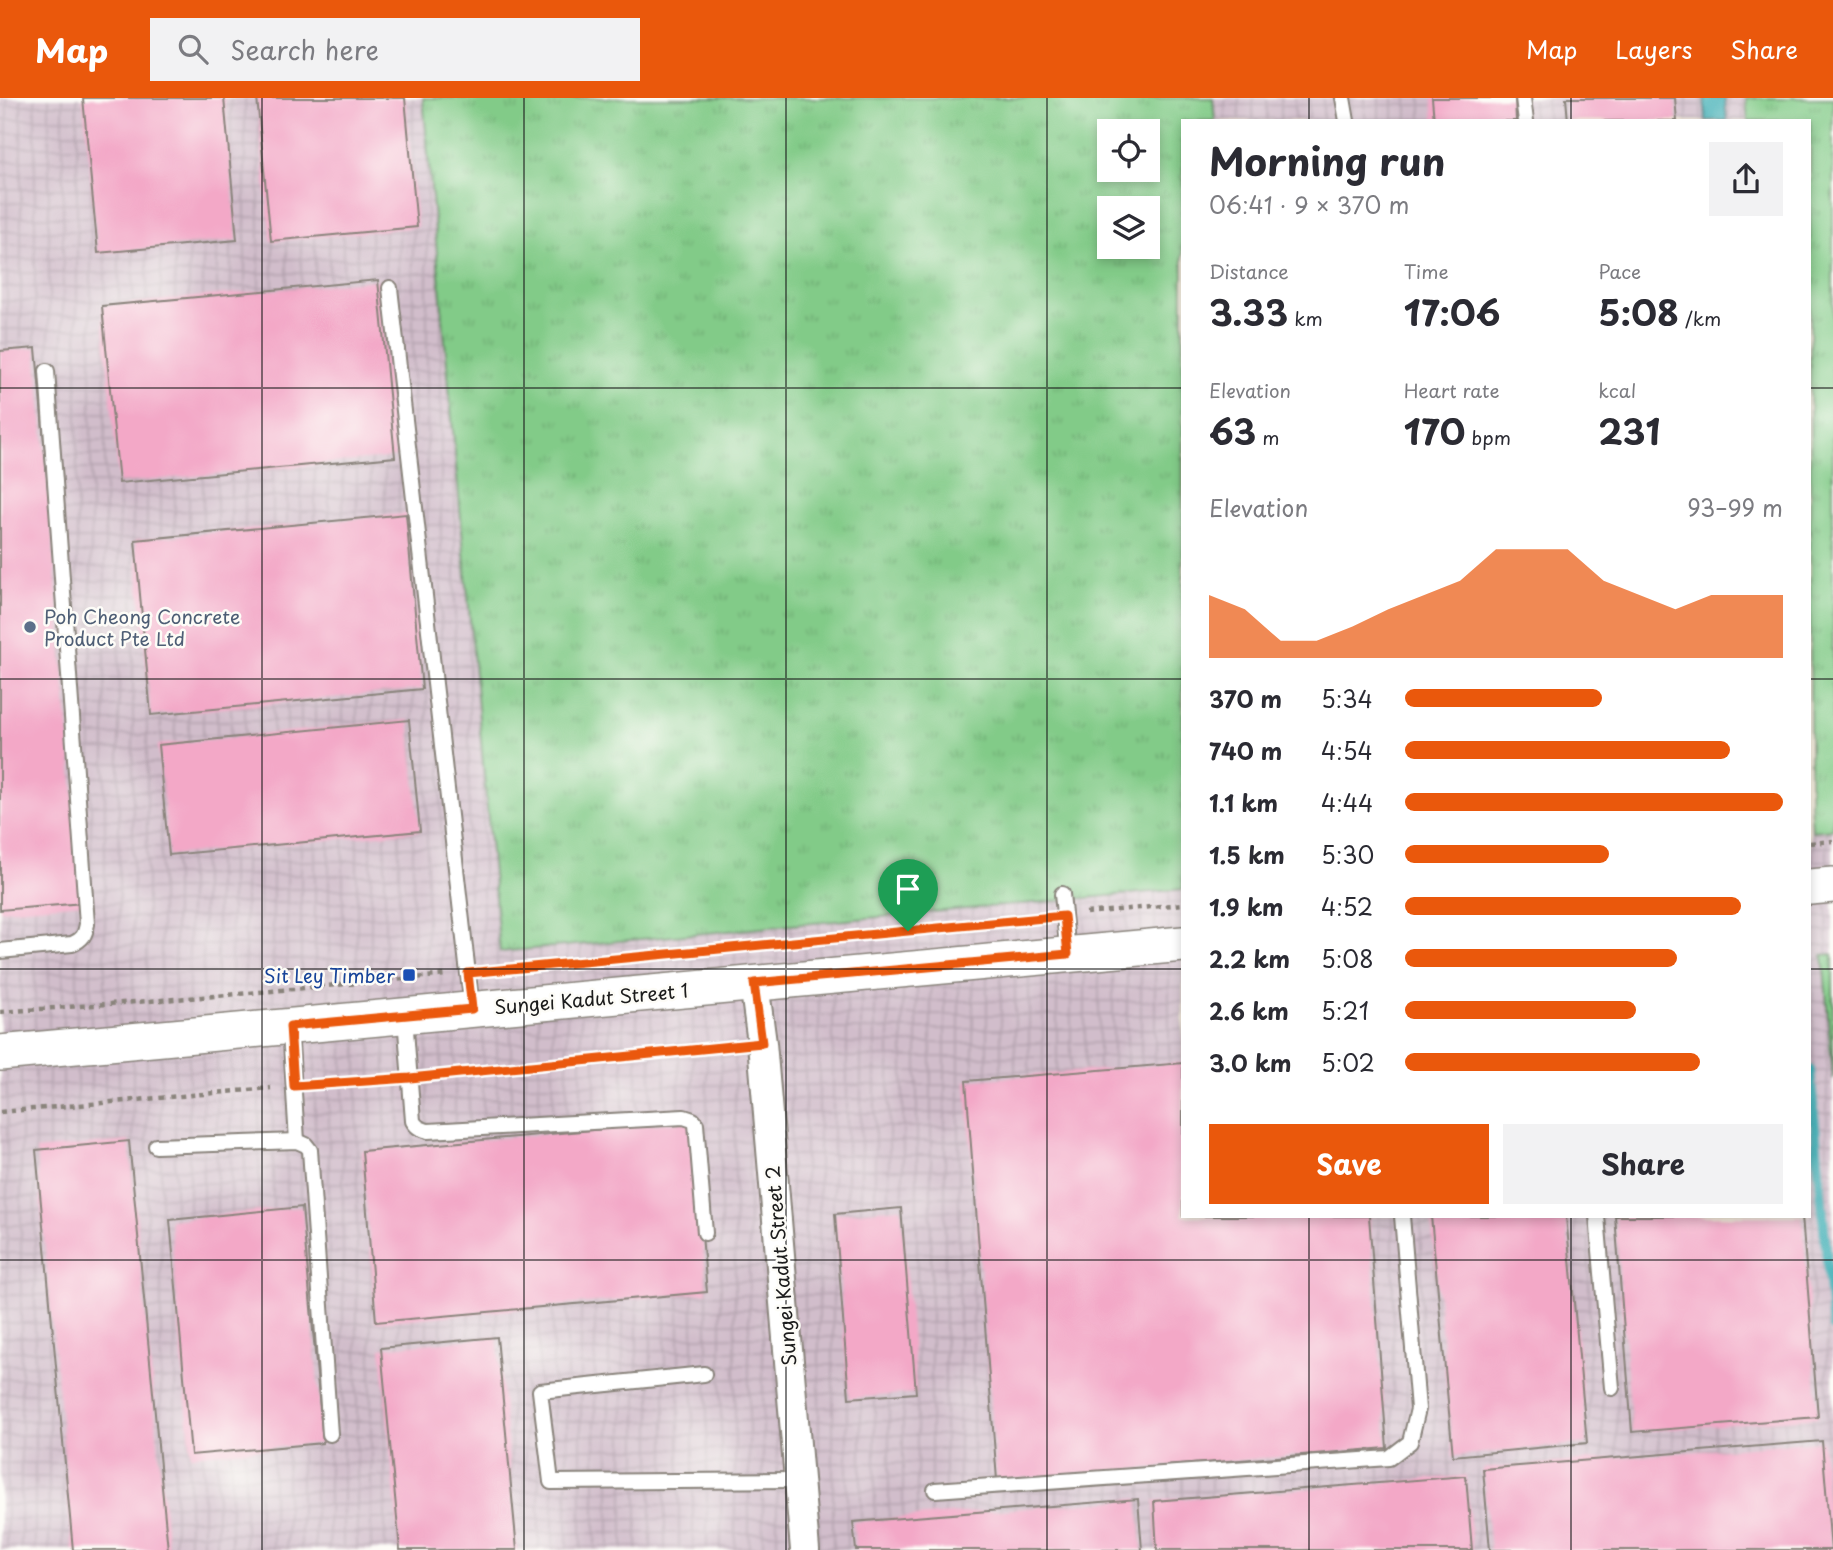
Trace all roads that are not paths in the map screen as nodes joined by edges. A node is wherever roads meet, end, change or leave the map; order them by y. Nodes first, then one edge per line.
1 (1343, 98) edge
2 (1523, 98) edge
3 (1348, 119) edge
4 (1525, 119) edge
5 (390, 288) dead end
6 (47, 371) dead end
7 (1833, 884) edge
8 (1811, 887) edge
9 (1062, 894) dead end
10 (1181, 944) edge
11 (0, 951) edge
12 (1068, 954) junction
13 (754, 983) junction
14 (472, 1009) junction
15 (405, 1015) junction
16 (290, 1026) junction
17 (0, 1053) edge
18 (297, 1141) junction
19 (156, 1146) dead end
20 (1402, 1218) edge
21 (1597, 1218) edge
22 (705, 1233) dead end
23 (704, 1374) dead end
24 (1612, 1388) dead end
25 (330, 1434) dead end
26 (799, 1480) junction
27 (935, 1490) dead end
28 (805, 1550) edge

1 - 3 lane
2 - 4 lane
5 - 14 lane
6 - 11 lane
7 - 8 street
9 - 12 lane
10 - 12 street, Sungei Kadut Street 1
12 - 13 street, Sungei Kadut Street 1
13 - 14 street, Sungei Kadut Street 1
13 - 26 street, Sungei Kadut Street 2
14 - 15 street, Sungei Kadut Street 1
15 - 16 street, Sungei Kadut Street 1
15 - 22 lane
16 - 17 street, Sungei Kadut Street 1
16 - 18 lane
18 - 19 lane
18 - 25 lane
20 - 27 lane
21 - 24 lane
23 - 26 lane
26 - 28 street, Sungei Kadut Street 2

